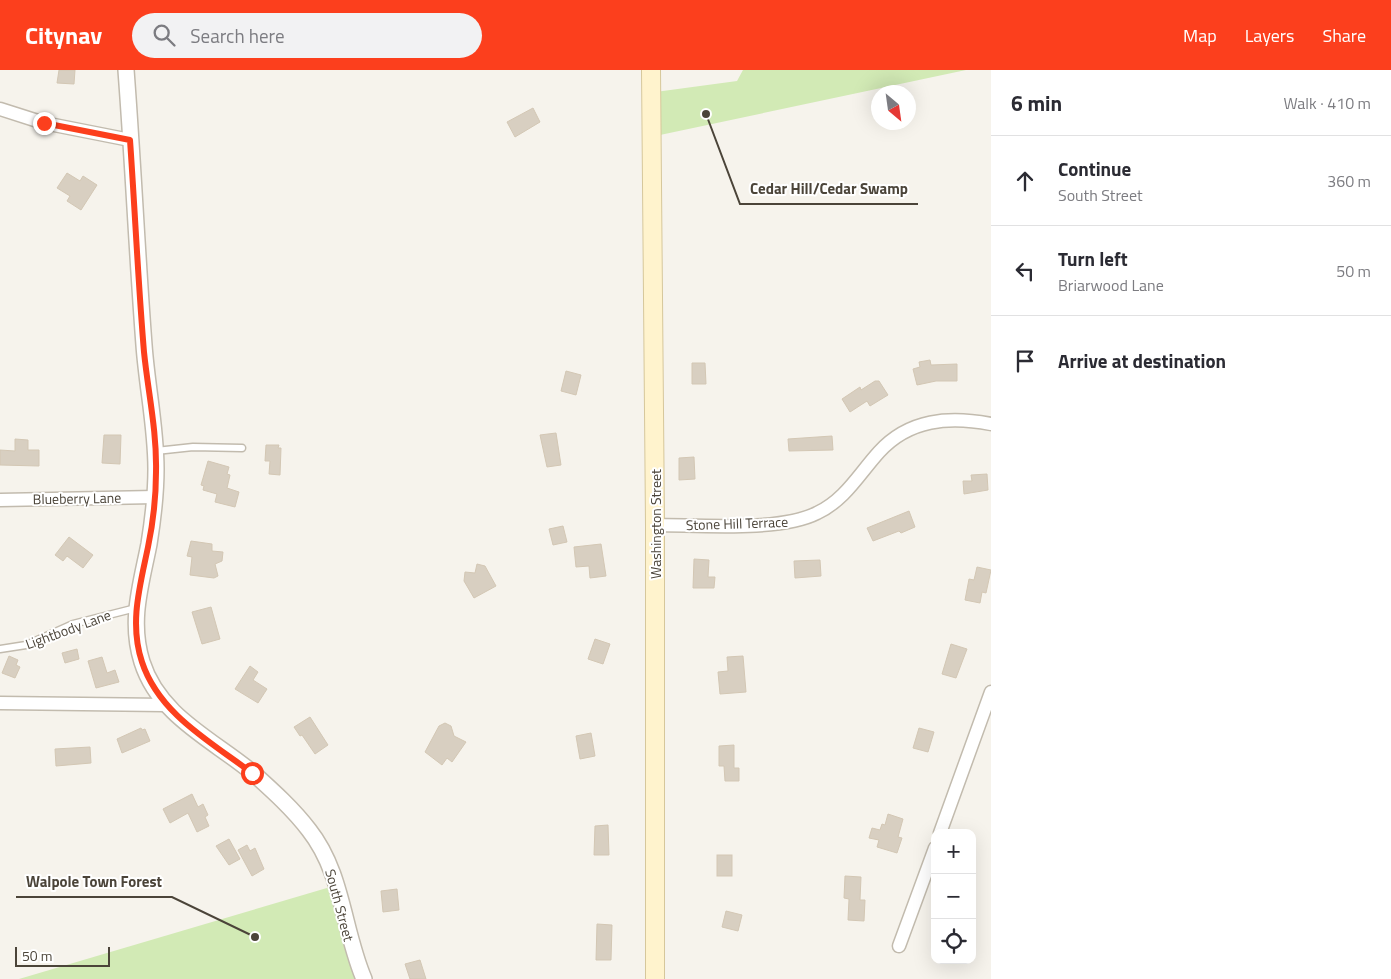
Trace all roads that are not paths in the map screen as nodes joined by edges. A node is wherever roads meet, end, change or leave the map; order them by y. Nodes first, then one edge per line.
1 (126, 70) edge
2 (651, 70) edge
3 (0, 109) edge
4 (130, 140) junction
5 (991, 424) edge
6 (242, 448) dead end
7 (156, 451) junction
8 (155, 497) junction
9 (0, 500) edge
10 (655, 526) junction
11 (136, 608) junction
12 (0, 649) edge
13 (991, 692) edge
14 (0, 703) edge
15 (165, 704) junction
16 (941, 829) edge
17 (931, 859) edge
18 (899, 946) dead end
19 (364, 979) edge
20 (655, 979) edge

1 - 4 street, South Street
2 - 10 main road, Washington Street
3 - 4 street
4 - 7 street, South Street
5 - 10 street, Stone Hill Terrace
6 - 7 lane
7 - 8 street, South Street
8 - 9 street, Blueberry Lane
8 - 11 street, South Street
10 - 20 main road, Washington Street
11 - 12 lane, Lightbody Lane
11 - 15 street, South Street
13 - 16 street
14 - 15 street
15 - 19 street, South Street
17 - 18 street

